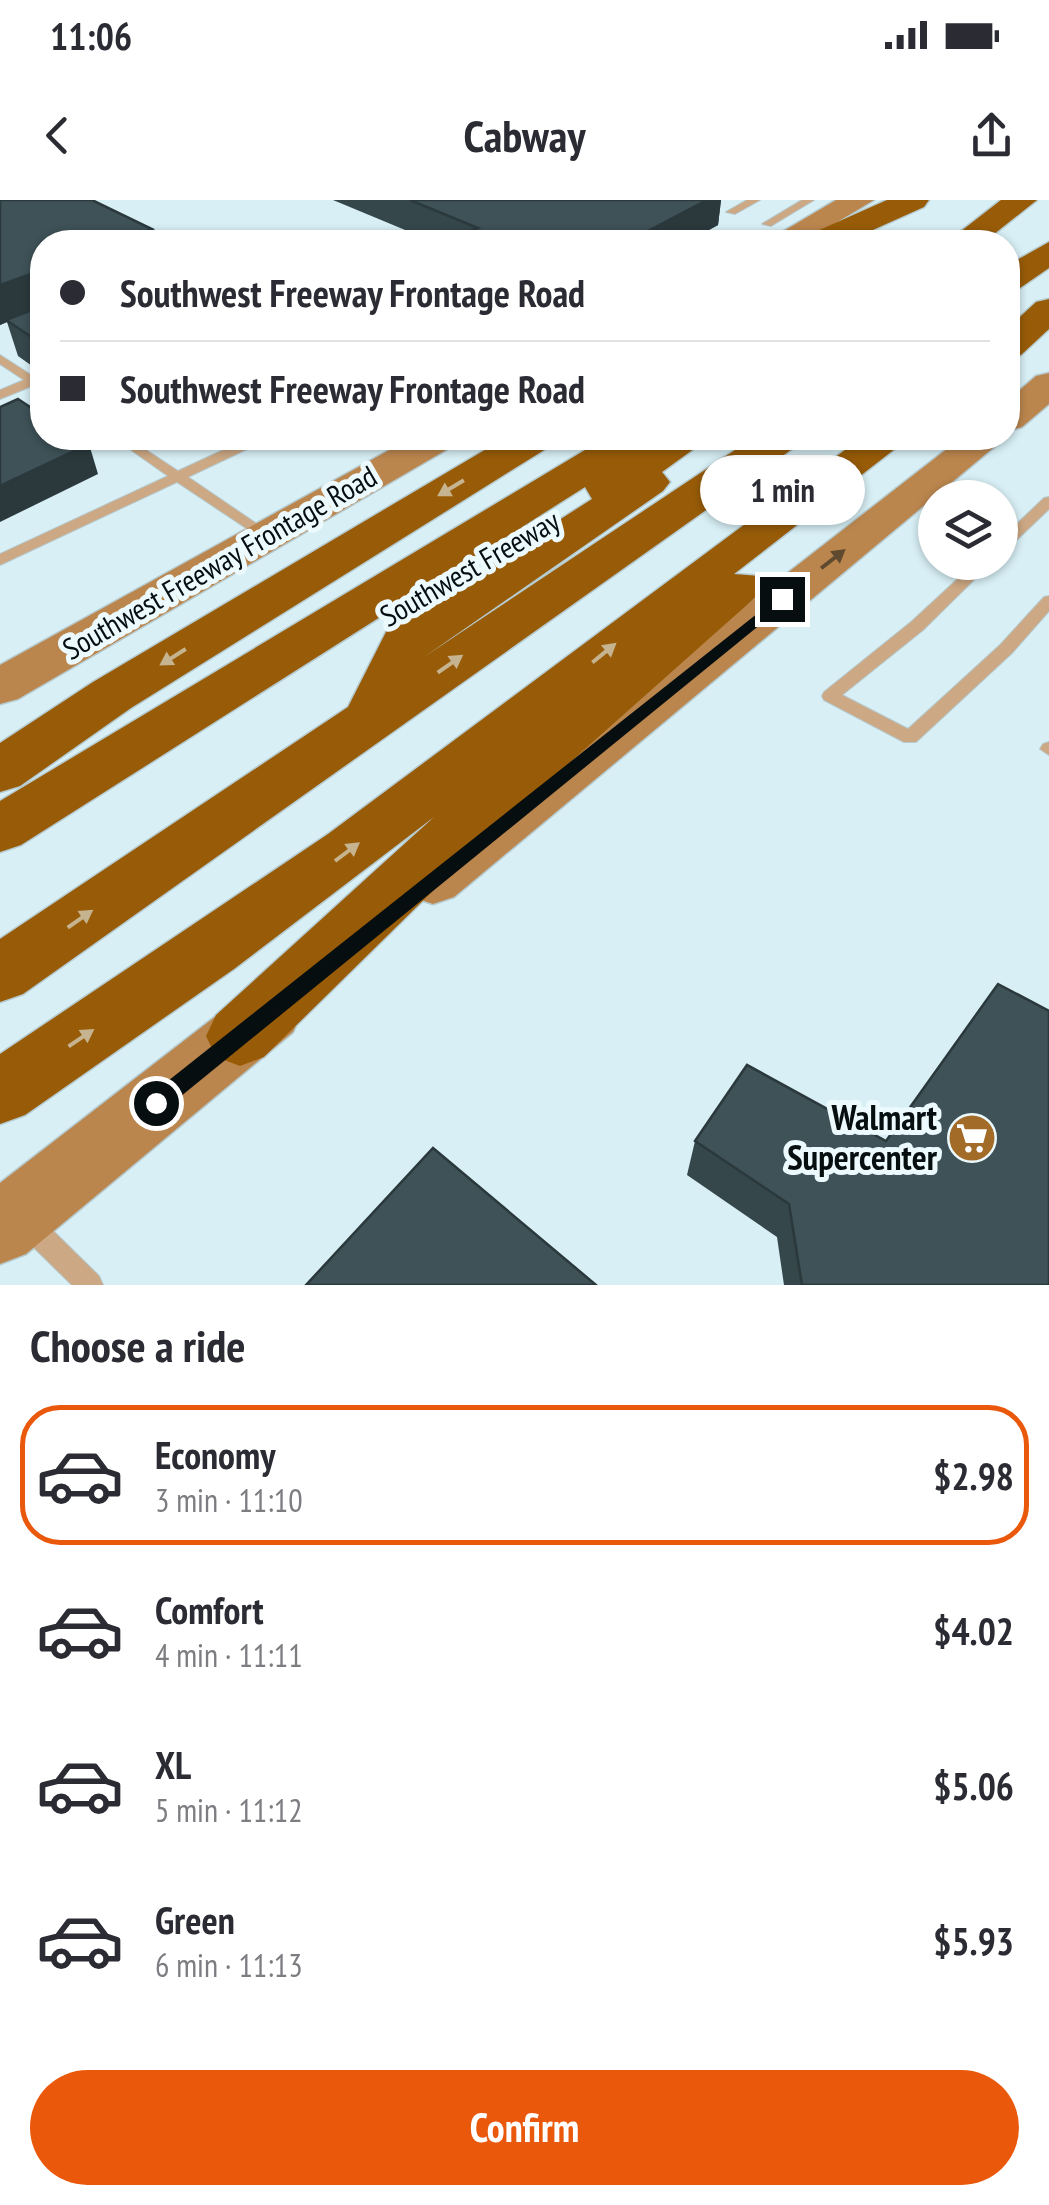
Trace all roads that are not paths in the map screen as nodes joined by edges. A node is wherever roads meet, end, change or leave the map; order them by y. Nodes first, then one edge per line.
1 (754, 200) edge
2 (809, 200) edge
3 (859, 200) edge
4 (913, 200) edge
5 (924, 200) edge
6 (1021, 200) edge
7 (732, 212) dead end
8 (1049, 212) edge
9 (777, 230) edge
10 (782, 230) edge
11 (847, 230) edge
12 (875, 230) edge
13 (980, 230) edge
14 (1020, 231) edge
15 (1049, 252) edge
16 (1020, 273) edge
17 (1049, 310) edge
18 (1049, 334) edge
19 (1020, 336) edge
20 (1020, 354) edge
21 (0, 360) edge
22 (30, 379) edge
23 (1049, 384) edge
24 (30, 386) edge
25 (0, 395) edge
26 (1020, 409) edge
27 (138, 450) edge
28 (235, 450) edge
29 (401, 450) edge
30 (514, 450) edge
31 (614, 450) edge
32 (669, 450) edge
33 (698, 450) edge
34 (763, 450) edge
35 (870, 450) edge
36 (895, 450) edge
37 (970, 450) edge
38 (180, 477) junction
39 (1049, 501) edge
40 (1018, 531) edge
41 (270, 537) junction
42 (0, 560) edge
43 (965, 580) edge
44 (1049, 601) edge
45 (241, 679) junction
46 (0, 686) edge
47 (370, 720) junction
48 (0, 770) edge
49 (0, 829) edge
50 (0, 974) edge
51 (240, 1036) junction
52 (0, 1092) edge
53 (9, 1221) edge
54 (90, 1285) edge

1 - 7 lane
2 - 9 lane
3 - 10 main road
4 - 11 highway
5 - 12 highway
6 - 13 highway
8 - 14 highway
15 - 16 highway
17 - 19 highway
18 - 20 highway
21 - 22 lane
23 - 26 main road
24 - 25 lane
27 - 38 lane
28 - 38 lane
29 - 41 main road, Southwest Freeway Frontage Road
30 -> 48 highway
31 - 45 highway, Southwest Freeway
32 - 45 highway, Southwest Freeway
33 - 47 highway, Southwest Freeway
47 -> 34 highway, Southwest Freeway
52 -> 35 highway
36 - 51 highway
51 -> 37 main road
38 - 41 lane
38 - 42 lane
39 - 40 lane
41 - 46 main road, Southwest Freeway Frontage Road
43 - 44 lane
45 - 49 highway, Southwest Freeway
50 -> 47 highway, Southwest Freeway
51 - 53 main road
53 - 54 lane

